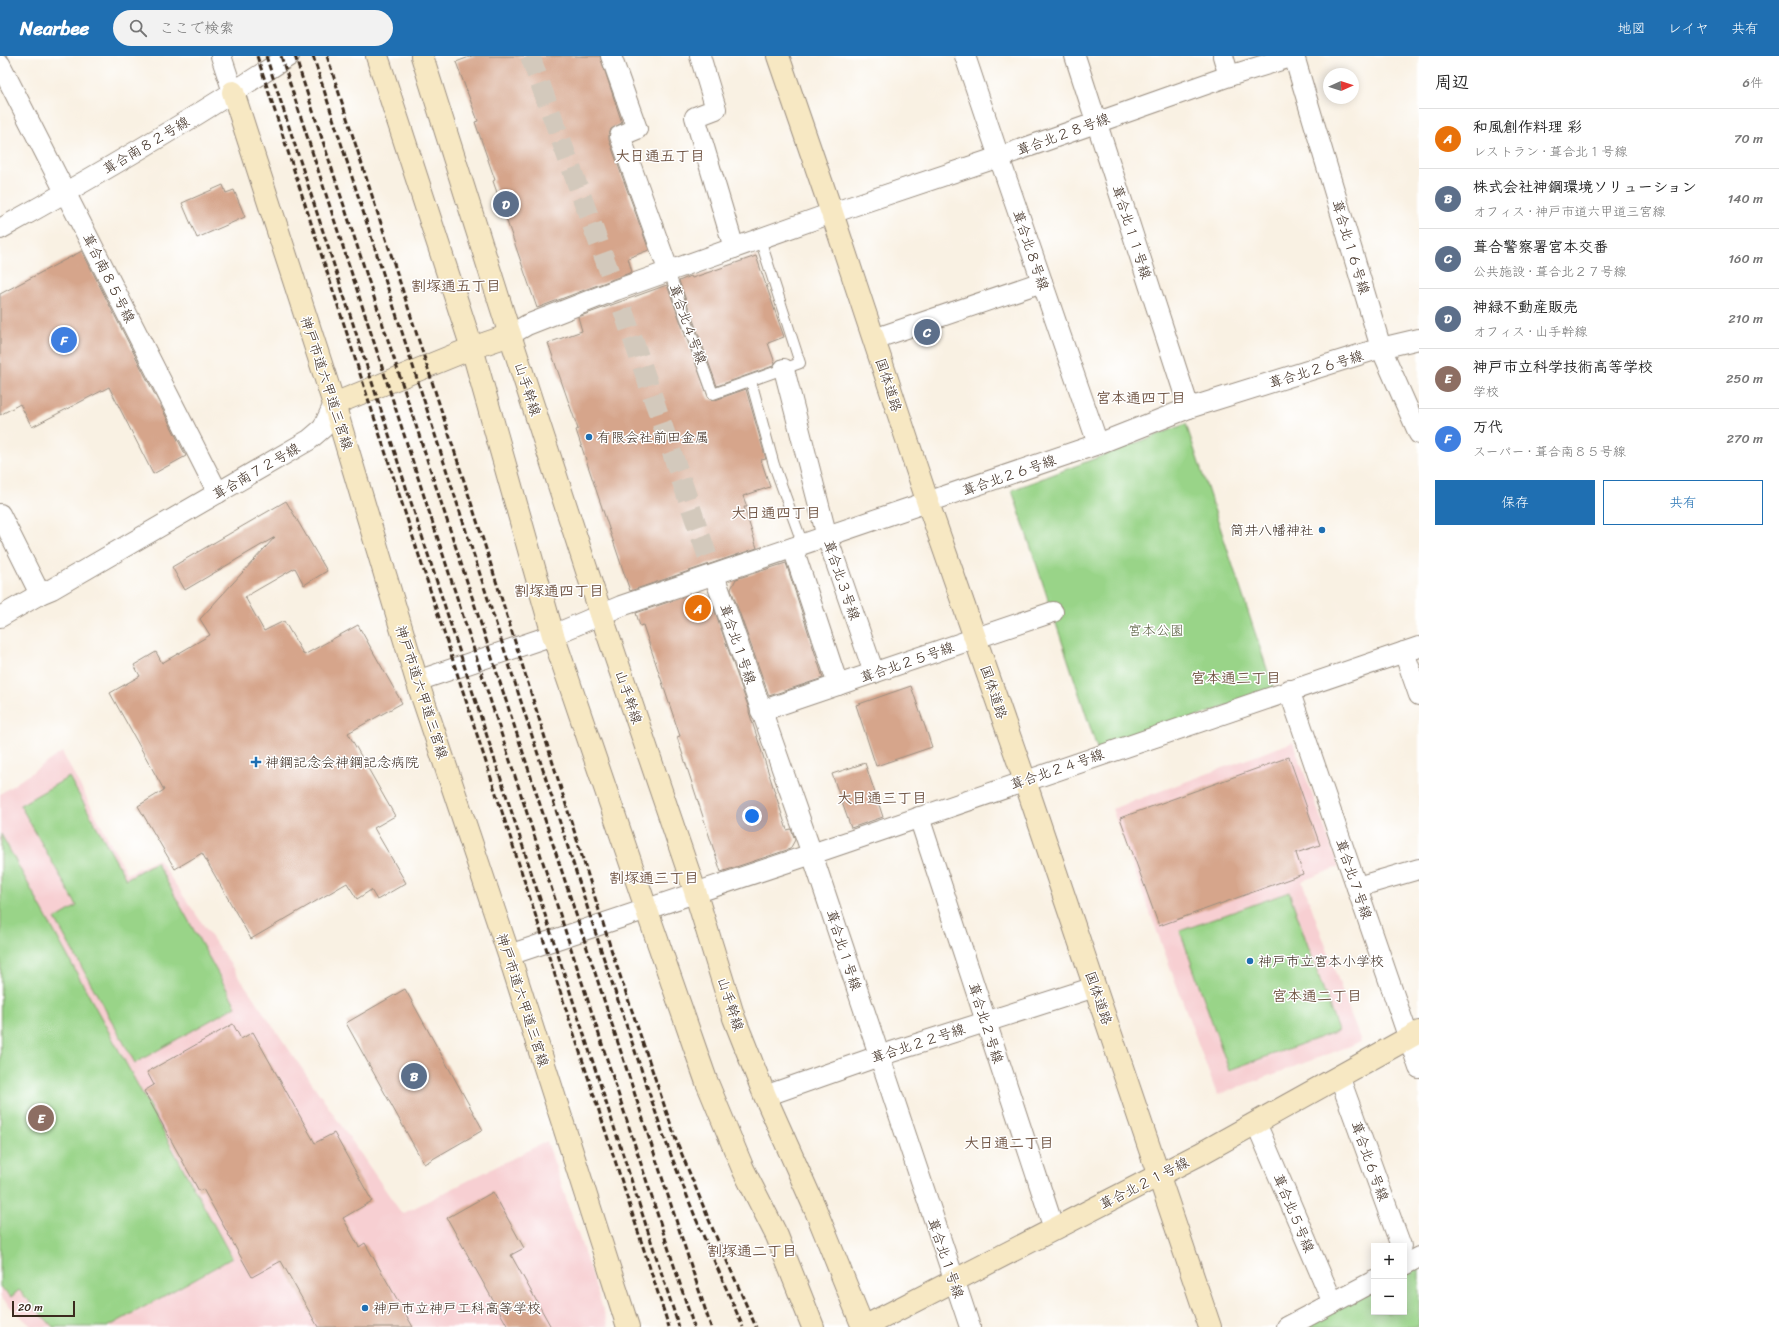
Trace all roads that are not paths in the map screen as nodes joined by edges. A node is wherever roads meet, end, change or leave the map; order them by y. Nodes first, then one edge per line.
1 (221, 56) edge
2 (289, 56) edge
3 (377, 56) edge
4 (422, 56) edge
5 (611, 56) edge
6 (700, 56) edge
7 (778, 56) edge
8 (966, 56) edge
9 (1075, 56) edge
10 (1223, 56) edge
11 (1294, 56) edge
12 (0, 64) edge
13 (1230, 76) junction
14 (233, 92) junction
15 (1097, 121) junction
16 (998, 157) junction
17 (66, 193) junction
18 (832, 213) junction
19 (0, 229) edge
20 (760, 239) junction
21 (734, 248) junction
22 (669, 272) junction
23 (1042, 282) junction
24 (510, 335) junction
25 (874, 339) junction
26 (1419, 339) edge
27 (472, 348) junction
28 (1381, 348) junction
29 (784, 369) junction
30 (751, 381) junction
31 (334, 404) junction
32 (1189, 408) junction
33 (1419, 434) edge
34 (1098, 444) junction
35 (218, 493) junction
36 (928, 503) junction
37 (0, 514) edge
38 (827, 537) junction
39 (798, 547) junction
40 (714, 574) junction
41 (40, 594) junction
42 (1053, 612) dead end
43 (601, 614) junction
44 (0, 617) edge
45 (553, 635) junction
46 (975, 639) junction
47 (1411, 649) edge
48 (874, 673) junction
49 (417, 681) junction
50 (838, 685) junction
51 (1289, 690) junction
52 (1419, 695) edge
53 (761, 711) junction
54 (1025, 781) junction
55 (920, 817) junction
56 (812, 854) junction
57 (1419, 869) edge
58 (1357, 887) junction
59 (696, 892) junction
60 (646, 908) junction
61 (509, 955) junction
62 (1095, 987) junction
63 (986, 1022) junction
64 (1414, 1034) edge
65 (879, 1056) junction
66 (1419, 1068) edge
67 (1339, 1076) junction
68 (765, 1096) junction
69 (1256, 1123) junction
70 (1159, 1175) junction
71 (1054, 1229) junction
72 (1402, 1243) edge
73 (954, 1281) junction
74 (1371, 1283) edge
75 (1333, 1303) junction
76 (628, 1327) edge
77 (813, 1327) edge
78 (864, 1327) edge
79 (970, 1327) edge
80 (1210, 1327) edge
81 (1287, 1327) edge

1 - 14 street, 神戸市道六甲道三宮線
2 - 14 street, 葺合南８２号線
3 - 27 street
4 - 24 street, 山手幹線
5 - 22 street, 葺合北４号線
6 - 21 street
7 - 18 street, 国体道路
8 - 16 street, 葺合北８号線
9 - 15 street, 葺合北１１号線
10 - 13 street
11 - 13 street, 葺合北２８号線
11 - 28 street, 葺合北１６号線
12 - 17 street, 葺合南８５号線
13 - 15 street, 葺合北２８号線
14 - 17 street, 葺合南８２号線
14 - 31 street, 神戸市道六甲道三宮線
15 - 16 street, 葺合北２８号線
15 - 32 street, 葺合北１１号線
16 - 18 street, 葺合北２８号線
16 - 23 street, 葺合北８号線
17 - 19 street, 葺合南８２号線
17 - 35 street, 葺合南８５号線
18 - 20 street, 葺合北２８号線
18 - 25 street, 国体道路
20 - 21 street, 葺合北２８号線
20 - 29 lane, 葺合北４号線
21 - 22 street, 葺合北２８号線
22 - 24 street, 葺合北２８号線
22 - 30 lane, 葺合北４号線
23 - 25 street
23 - 34 street, 葺合北８号線
24 - 27 street
24 - 43 street, 山手幹線
25 - 36 street, 国体道路
26 - 28 street, 葺合北２６号線
27 - 31 street
27 - 45 street
28 - 32 street, 葺合北２６号線
28 - 33 street, 葺合北１６号線
29 - 30 lane, 葺合北４号線
29 - 38 street, 葺合北３号線
30 - 39 lane
31 - 35 street, 葺合南７２号線
31 - 49 street, 神戸市道六甲道三宮線
32 - 34 street, 葺合北２６号線
34 - 36 street, 葺合北２６号線
35 - 41 street, 葺合南７２号線
36 - 38 street, 葺合北２６号線
36 - 46 street, 国体道路
37 - 41 street
38 - 39 street, 葺合北２６号線
38 - 48 street, 葺合北３号線
39 - 40 street, 葺合北２６号線
39 - 50 street
40 - 43 street, 葺合北２６号線
40 - 53 street, 葺合北１号線
41 - 44 street, 葺合南７２号線
42 - 46 street, 葺合北２５号線
43 - 45 street, 葺合北２６号線
43 - 59 street, 山手幹線
45 - 49 street, 葺合北２６号線
45 - 60 street
46 - 48 street, 葺合北２５号線
46 - 54 street, 国体道路
47 - 51 street, 葺合北２４号線
47 - 52 street
48 - 50 street, 葺合北２５号線
49 - 61 street, 神戸市道六甲道三宮線
50 - 53 street, 葺合北２５号線
51 - 54 street, 葺合北２４号線
51 - 58 street, 葺合北７号線
53 - 56 street, 葺合北１号線
54 - 55 street, 葺合北２４号線
54 - 62 street, 国体道路
55 - 56 street, 葺合北２４号線
55 - 63 street, 葺合北２号線
56 - 59 street, 葺合北２４号線
56 - 65 street, 葺合北１号線
57 - 58 street
58 - 64 street, 葺合北７号線
59 - 60 street, 葺合北２４号線
59 - 68 street, 山手幹線
60 - 61 street, 葺合北２４号線
60 - 77 street
61 - 76 street, 神戸市道六甲道三宮線
62 - 63 street, 葺合北２２号線
62 - 70 street, 国体道路
63 - 65 street, 葺合北２２号線
63 - 71 street, 葺合北２号線
64 - 66 street, 葺合北７号線
64 - 67 street, 葺合北２１号線
65 - 68 street, 葺合北２２号線
65 - 73 street, 葺合北１号線
67 - 69 street, 葺合北２１号線
67 - 72 street, 葺合北６号線
68 - 78 street, 山手幹線
69 - 70 street, 葺合北２１号線
69 - 75 street, 葺合北５号線
70 - 71 street, 葺合北２１号線
70 - 80 street, 国体道路
71 - 73 street, 葺合北２１号線
73 - 78 street, 葺合北２１号線
73 - 79 street, 葺合北１号線
74 - 75 street
75 - 81 street

